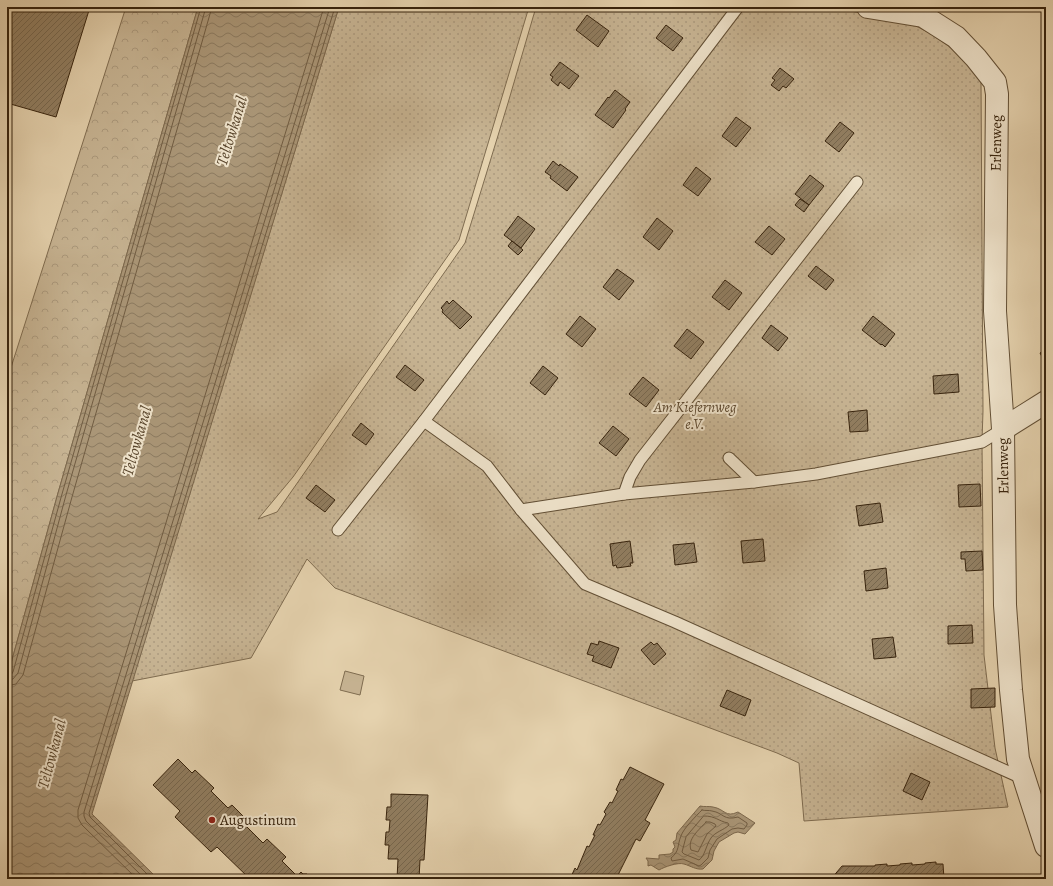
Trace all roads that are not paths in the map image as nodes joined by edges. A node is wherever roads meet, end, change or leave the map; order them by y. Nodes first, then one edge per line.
1 (738, 7) edge
2 (868, 7) edge
3 (857, 182) dead end
4 (1046, 402) edge
5 (424, 421) junction
6 (1002, 429) junction
7 (729, 458) dead end
8 (754, 482) junction
9 (624, 494) junction
10 (521, 510) junction
11 (338, 530) dead end
12 (1024, 780) junction
13 (1046, 846) edge

1 - 5 lane
2 - 6 street, Erlenweg
3 - 9 lane
4 - 6 street
5 - 10 lane
5 - 11 lane
6 - 8 lane
6 - 12 street, Erlenweg
7 - 8 lane
8 - 9 lane
9 - 10 lane
10 - 12 lane
12 - 13 street, Erlenweg

